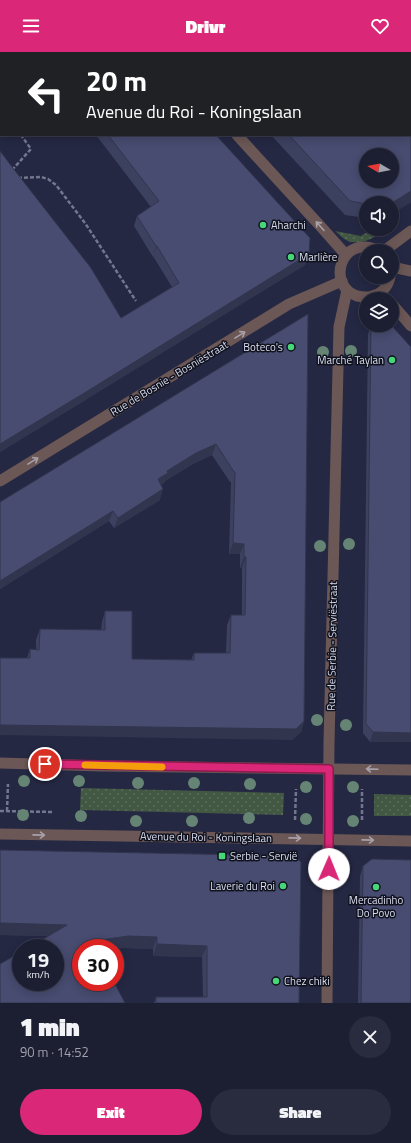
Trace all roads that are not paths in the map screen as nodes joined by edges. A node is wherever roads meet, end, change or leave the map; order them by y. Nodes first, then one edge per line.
1 (238, 136) edge
2 (411, 231) edge
3 (393, 244) edge
4 (359, 247) edge
5 (346, 255) junction
6 (399, 268) edge
7 (411, 271) edge
8 (344, 286) junction
9 (359, 296) edge
10 (399, 312) edge
11 (411, 326) edge
12 (0, 481) edge
13 (0, 763) edge
14 (329, 769) junction
15 (411, 770) edge
16 (0, 834) edge
17 (329, 839) junction
18 (411, 841) edge
19 (327, 1003) edge

5 -> 1 street
2 - 3 street
4 - 5 street
5 - 8 street, Rue de Serbie - Serviëstraat
6 - 7 street
8 - 9 street
12 -> 8 street, Rue de Bosnie - Bosniëstraat
8 - 14 street, Rue de Serbie - Serviëstraat
10 - 11 street
13 - 14 street
15 -> 14 street
14 - 17 street, Rue de Serbie - Serviëstraat
16 -> 17 street, Avenue du Roi - Koningslaan
17 -> 18 street, Avenue du Roi - Koningslaan
17 - 19 street, Rue de Serbie - Serviëstraat

